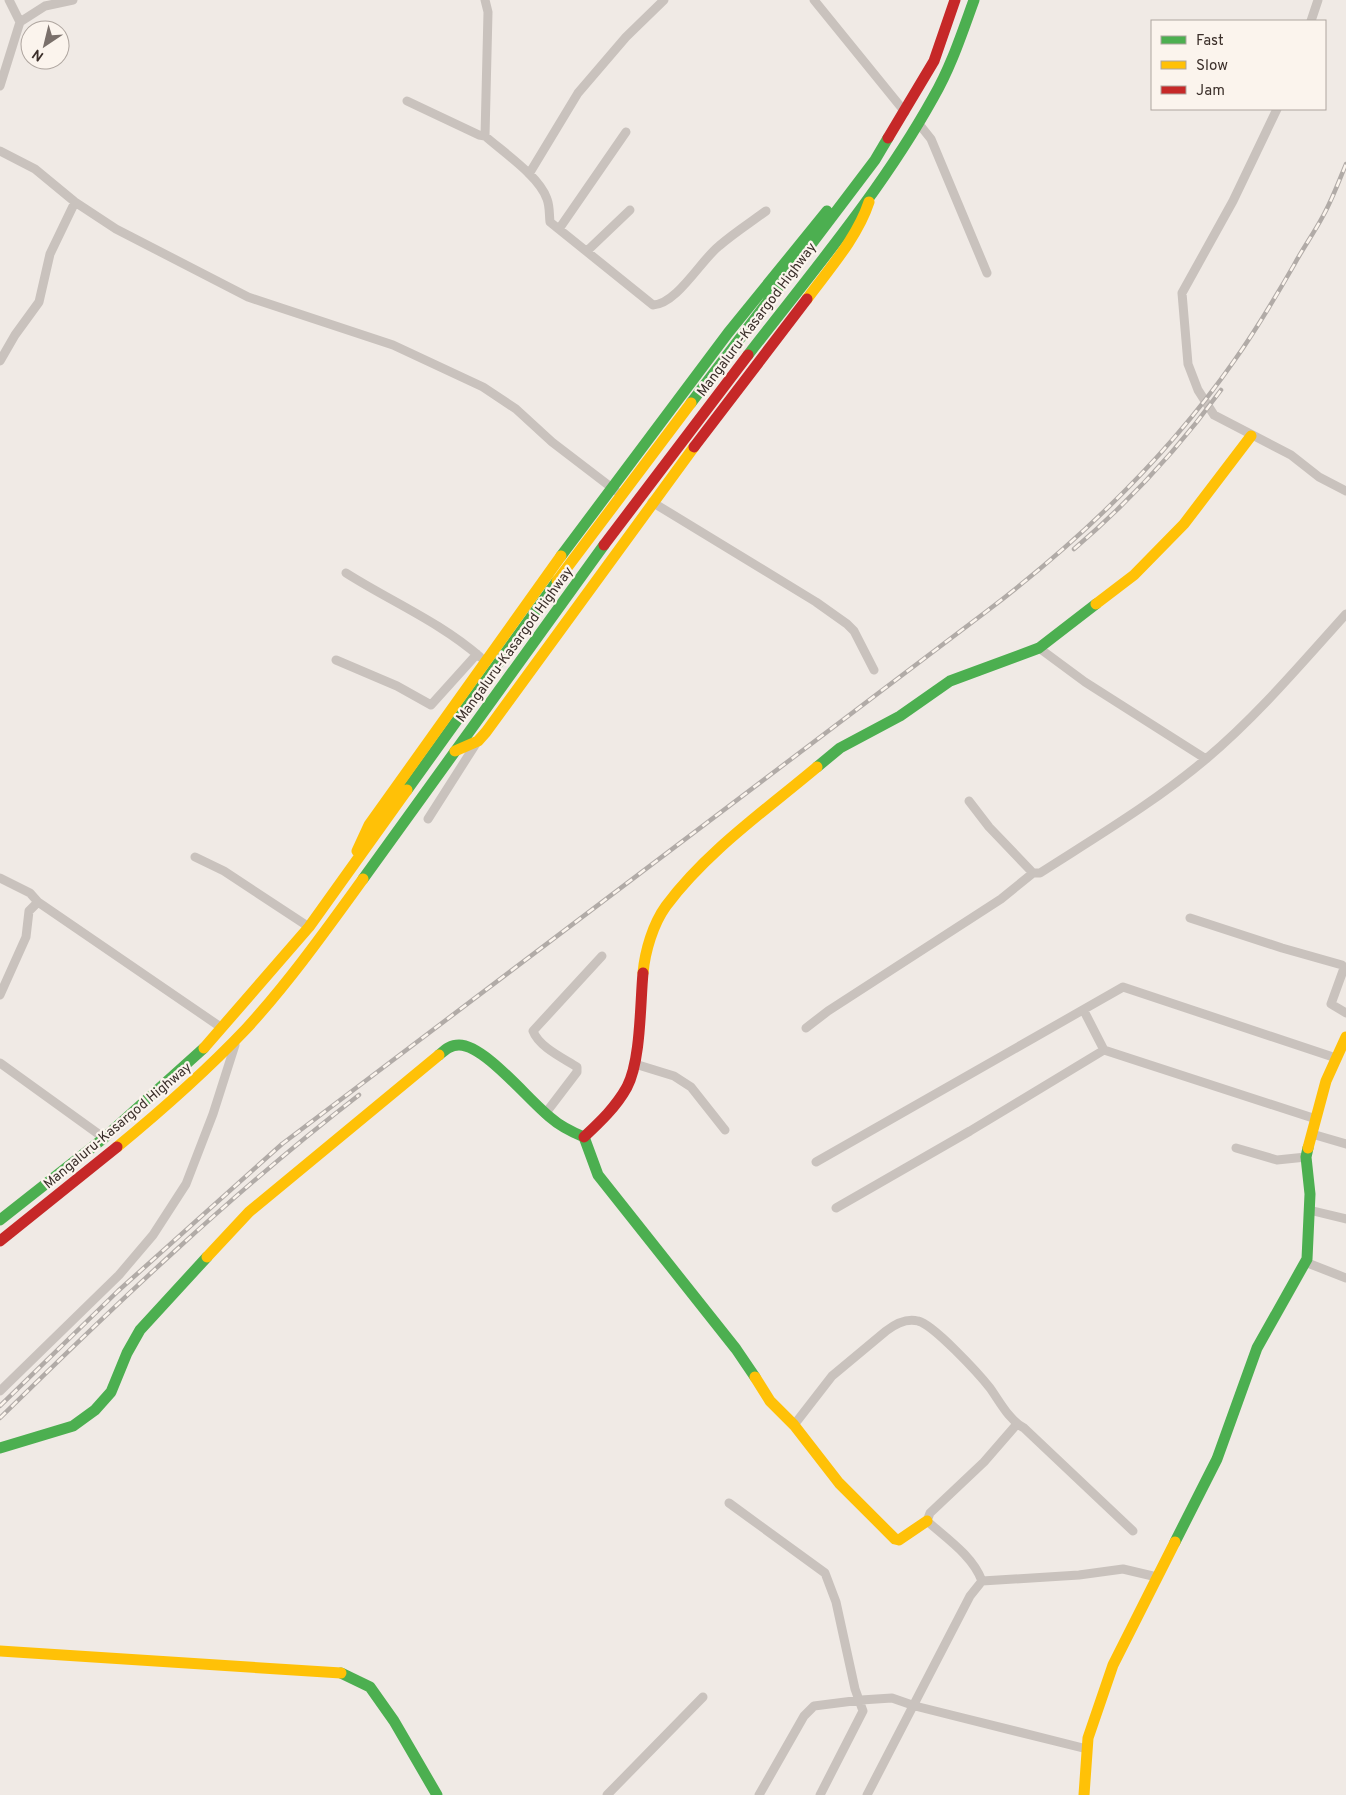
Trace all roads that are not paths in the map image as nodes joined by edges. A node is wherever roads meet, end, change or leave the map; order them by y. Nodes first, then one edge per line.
1 (9, 0) edge
2 (72, 0) edge
3 (485, 0) edge
4 (664, 0) edge
5 (814, 0) edge
6 (955, 0) edge
7 (974, 0) edge
8 (1318, 0) edge
9 (23, 20) edge
10 (1311, 20) edge
11 (20, 22) joint
12 (0, 86) edge
13 (407, 101) dead end
14 (1277, 110) edge
15 (906, 112) junction
16 (919, 124) junction
17 (626, 132) dead end
18 (485, 136) junction
19 (0, 151) edge
20 (529, 174) junction
21 (873, 193) junction
22 (75, 202) junction
23 (630, 210) dead end
24 (766, 211) dead end
25 (559, 229) junction
26 (587, 251) junction
27 (987, 273) dead end
28 (0, 361) edge
29 (1251, 436) junction
30 (616, 491) junction
31 (1346, 491) edge
32 (652, 502) junction
33 (633, 505) junction
34 (645, 512) junction
35 (346, 573) dead end
36 (1346, 614) edge
37 (1039, 648) junction
38 (477, 654) junction
39 (336, 660) dead end
40 (486, 662) junction
41 (874, 670) dead end
42 (478, 742) junction
43 (455, 751) junction
44 (1206, 759) junction
45 (969, 801) dead end
46 (428, 820) dead end
47 (194, 857) dead end
48 (348, 872) junction
49 (1033, 873) junction
50 (0, 878) edge
51 (38, 902) junction
52 (1190, 918) dead end
53 (309, 927) junction
54 (602, 956) dead end
55 (0, 995) edge
56 (1084, 1011) junction
57 (1346, 1013) edge
58 (222, 1028) junction
59 (806, 1028) dead end
60 (237, 1037) junction
61 (1346, 1037) edge
62 (1104, 1050) junction
63 (1336, 1058) junction
64 (0, 1063) edge
65 (635, 1064) junction
66 (545, 1114) junction
67 (1316, 1119) junction
68 (725, 1130) dead end
69 (1312, 1134) junction
70 (584, 1137) junction
71 (104, 1138) junction
72 (1346, 1144) edge
73 (1236, 1148) dead end
74 (1306, 1157) junction
75 (816, 1162) dead end
76 (836, 1208) dead end
77 (1310, 1210) junction
78 (0, 1220) edge
79 (1346, 1220) edge
80 (0, 1241) edge
81 (1305, 1262) junction
82 (1346, 1278) edge
83 (0, 1391) edge
84 (1017, 1424) junction
85 (794, 1426) junction
86 (0, 1448) edge
87 (729, 1503) dead end
88 (927, 1521) junction
89 (1133, 1531) dead end
90 (1157, 1577) junction
91 (982, 1581) junction
92 (0, 1651) edge
93 (703, 1697) dead end
94 (861, 1700) junction
95 (915, 1706) junction
96 (1087, 1749) junction
97 (436, 1795) edge
98 (606, 1795) edge
99 (758, 1795) edge
100 (820, 1795) edge
101 (867, 1795) edge
102 (1084, 1795) edge

1 - 11 street
2 - 9 street
3 - 18 street
4 - 20 street
5 - 15 street
6 - 15 main road, Mangaluru-Kasargod Highway
7 - 16 main road, Mangaluru-Kasargod Highway
8 - 10 street
11 - 12 street
13 - 18 street
14 - 29 street
15 - 30 main road, Mangaluru-Kasargod Highway
16 - 21 main road, Mangaluru-Kasargod Highway
16 - 27 street
17 - 25 street
18 - 20 street
19 - 22 street
20 - 25 street
21 - 32 main road
21 - 33 main road, Mangaluru-Kasargod Highway
22 - 28 street
22 - 30 street
23 - 26 street
24 - 26 street
25 - 26 street
29 - 31 street
29 - 37 main road
30 - 33 street
30 - 40 main road
30 - 48 main road, Mangaluru-Kasargod Highway
32 - 34 main road
32 - 41 street
33 - 34 street
33 - 43 main road, Mangaluru-Kasargod Highway
34 - 42 main road
35 - 38 street
36 - 44 street
37 - 44 street
37 - 65 main road
38 - 39 street
38 - 40 street
40 - 48 main road
42 - 43 main road
42 - 46 street
43 - 60 main road, Mangaluru-Kasargod Highway
44 - 49 street
45 - 49 street
47 - 53 street
48 - 53 main road, Mangaluru-Kasargod Highway
49 - 59 street
50 - 51 street
51 - 55 street
51 - 58 street
52 - 57 street
53 - 58 main road, Mangaluru-Kasargod Highway
54 - 66 street
56 - 62 street
56 - 63 street
56 - 75 street
58 - 71 main road, Mangaluru-Kasargod Highway
60 - 80 main road, Mangaluru-Kasargod Highway
60 - 83 street
61 - 63 main road
62 - 67 street
62 - 76 street
63 - 67 main road
64 - 71 street
65 - 68 street
65 - 70 main road
66 - 70 main road
66 - 86 main road
67 - 69 main road
69 - 72 street
69 - 74 main road
70 - 85 main road
71 - 78 main road, Mangaluru-Kasargod Highway
73 - 74 street
74 - 77 main road
77 - 79 street
77 - 81 main road
81 - 82 street
81 - 90 main road
84 - 85 street
84 - 88 street
84 - 89 street
85 - 88 main road
87 - 94 street
88 - 91 street
90 - 91 street
90 - 96 main road
91 - 95 street
92 - 97 main road
93 - 98 street
94 - 95 street
94 - 99 street
94 - 100 street
95 - 96 street
95 - 101 street
96 - 102 main road

